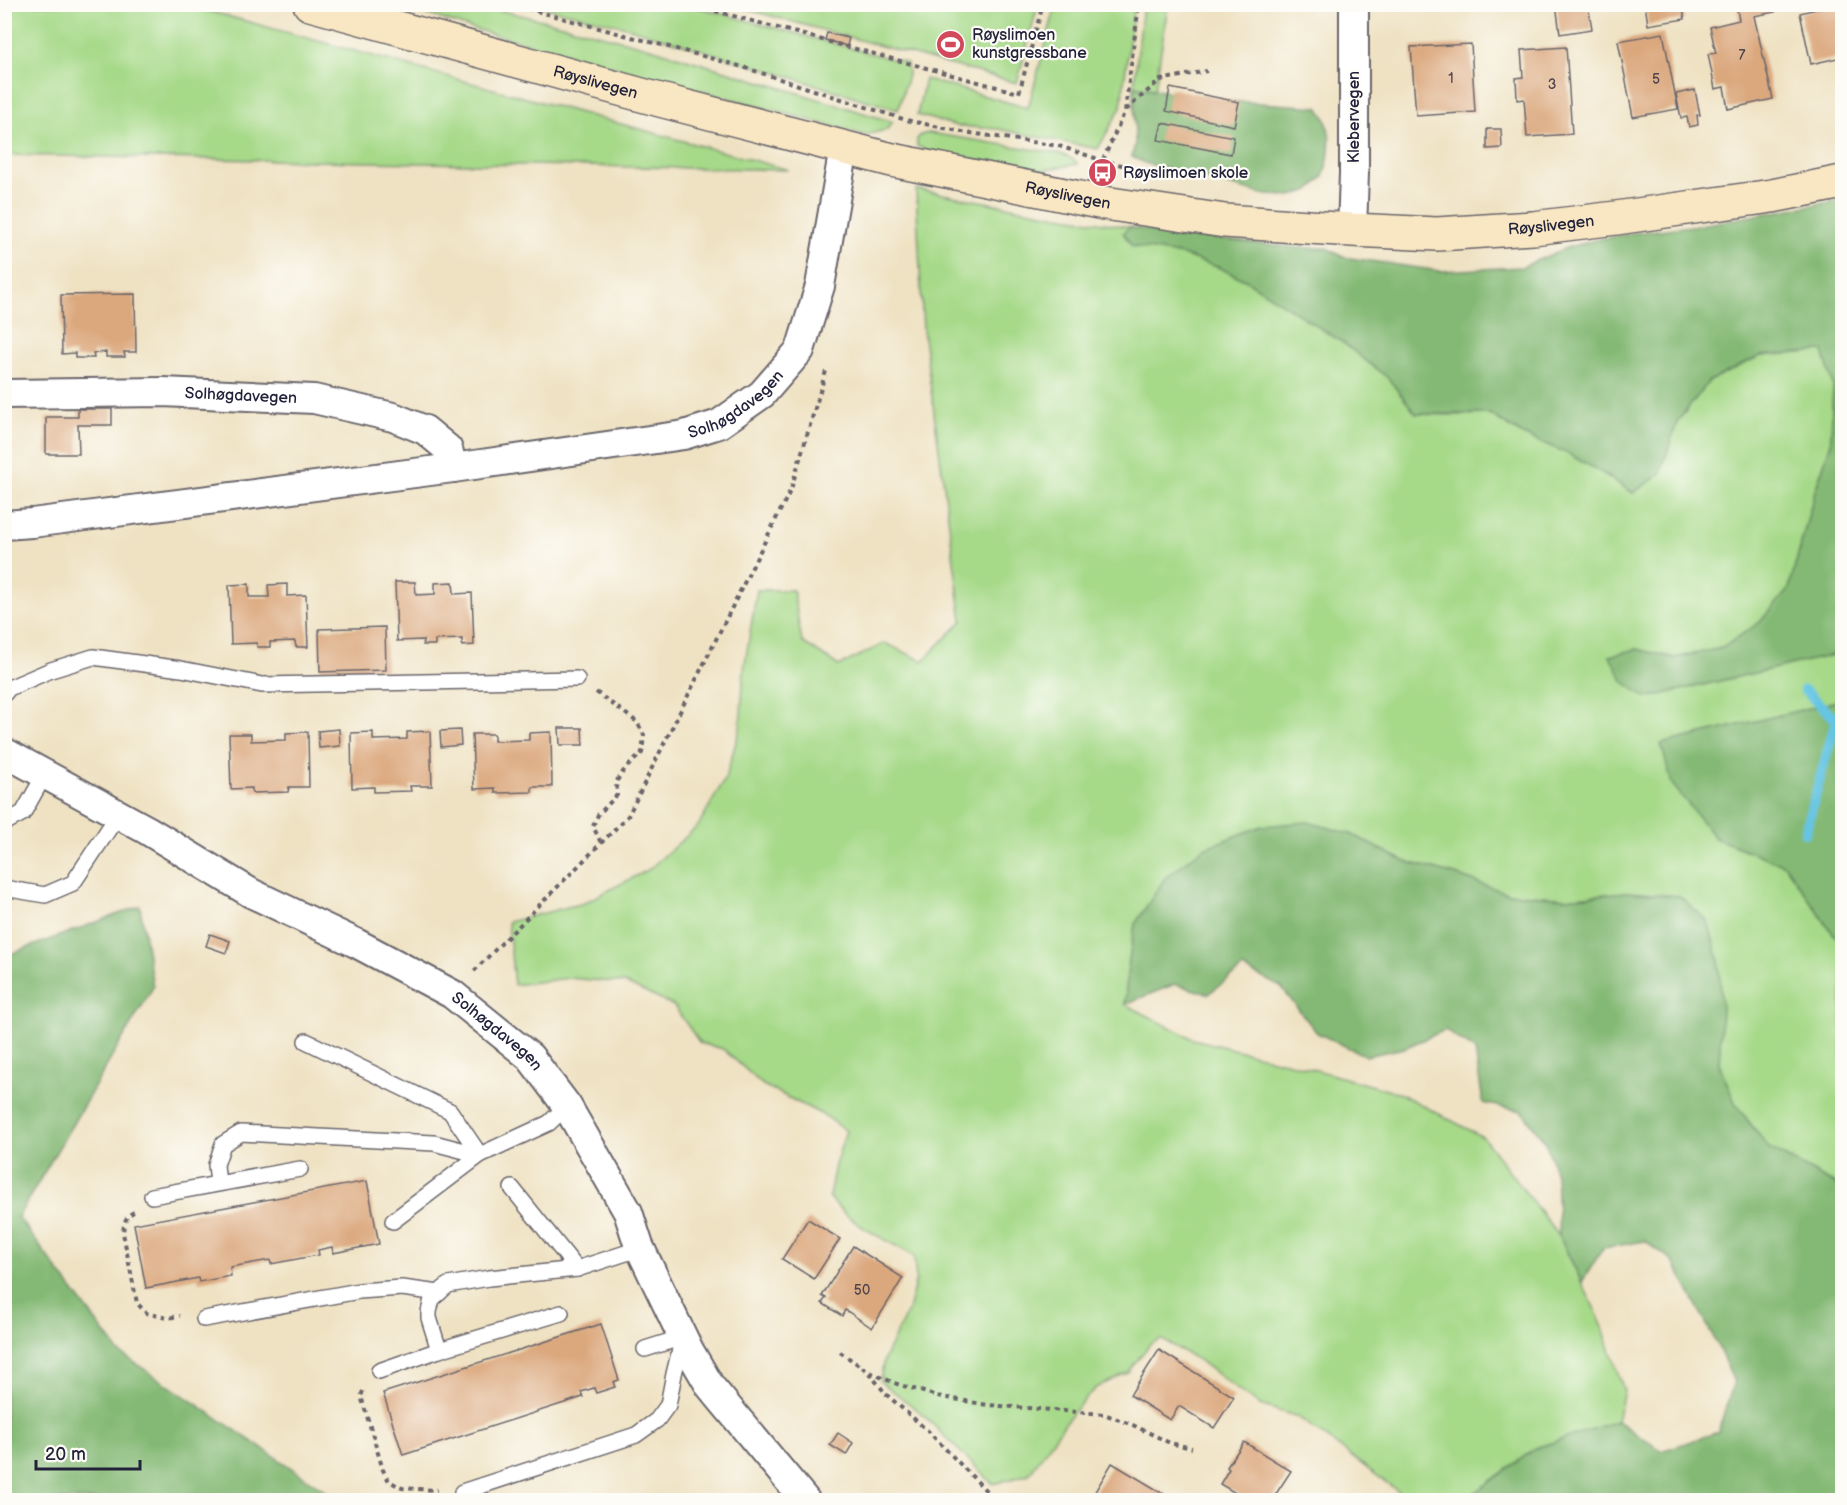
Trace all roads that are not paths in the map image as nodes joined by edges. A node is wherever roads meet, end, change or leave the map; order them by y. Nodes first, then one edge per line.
1 (310, 4) edge
2 (1354, 4) edge
3 (844, 148) junction
4 (1842, 182) edge
5 (1352, 230) junction
6 (4, 394) edge
7 (453, 468) junction
8 (4, 525) edge
9 (578, 679) road end
10 (4, 694) edge
11 (4, 752) edge
12 (45, 774) junction
13 (118, 815) junction
14 (4, 823) edge
15 (4, 888) edge
16 (306, 1041) dead end
17 (567, 1106) junction
18 (480, 1155) junction
19 (300, 1169) dead end
20 (218, 1183) junction
21 (512, 1188) dead end
22 (152, 1196) road end
23 (393, 1221) dead end
24 (639, 1246) junction
25 (578, 1269) junction
26 (439, 1293) junction
27 (561, 1313) dead end
28 (204, 1318) road end
29 (683, 1337) junction
30 (645, 1349) dead end
31 (439, 1350) junction
32 (379, 1371) road end
33 (462, 1492) road end
34 (805, 1500) edge

1 - 3 street, Røyslivegen
2 - 5 street, Klebervegen
3 - 5 street, Røyslivegen
3 - 7 street, Solhøgdavegen
4 - 5 street, Røyslivegen
6 - 7 street, Solhøgdavegen
7 - 8 street, Solhøgdavegen
9 - 10 lane
11 - 12 street, Solhøgdavegen
12 - 13 street, Solhøgdavegen
12 - 14 lane
13 - 15 lane
13 - 17 street, Solhøgdavegen
16 - 18 lane
17 - 18 lane
17 - 24 street, Solhøgdavegen
18 - 20 lane
18 - 23 lane
19 - 20 lane
20 - 22 lane
21 - 25 lane
24 - 25 lane
24 - 29 street, Solhøgdavegen
25 - 26 lane
26 - 28 lane
26 - 31 lane
27 - 31 lane
29 - 30 lane
29 - 33 lane
29 - 34 street, Solhøgdavegen
31 - 32 lane

